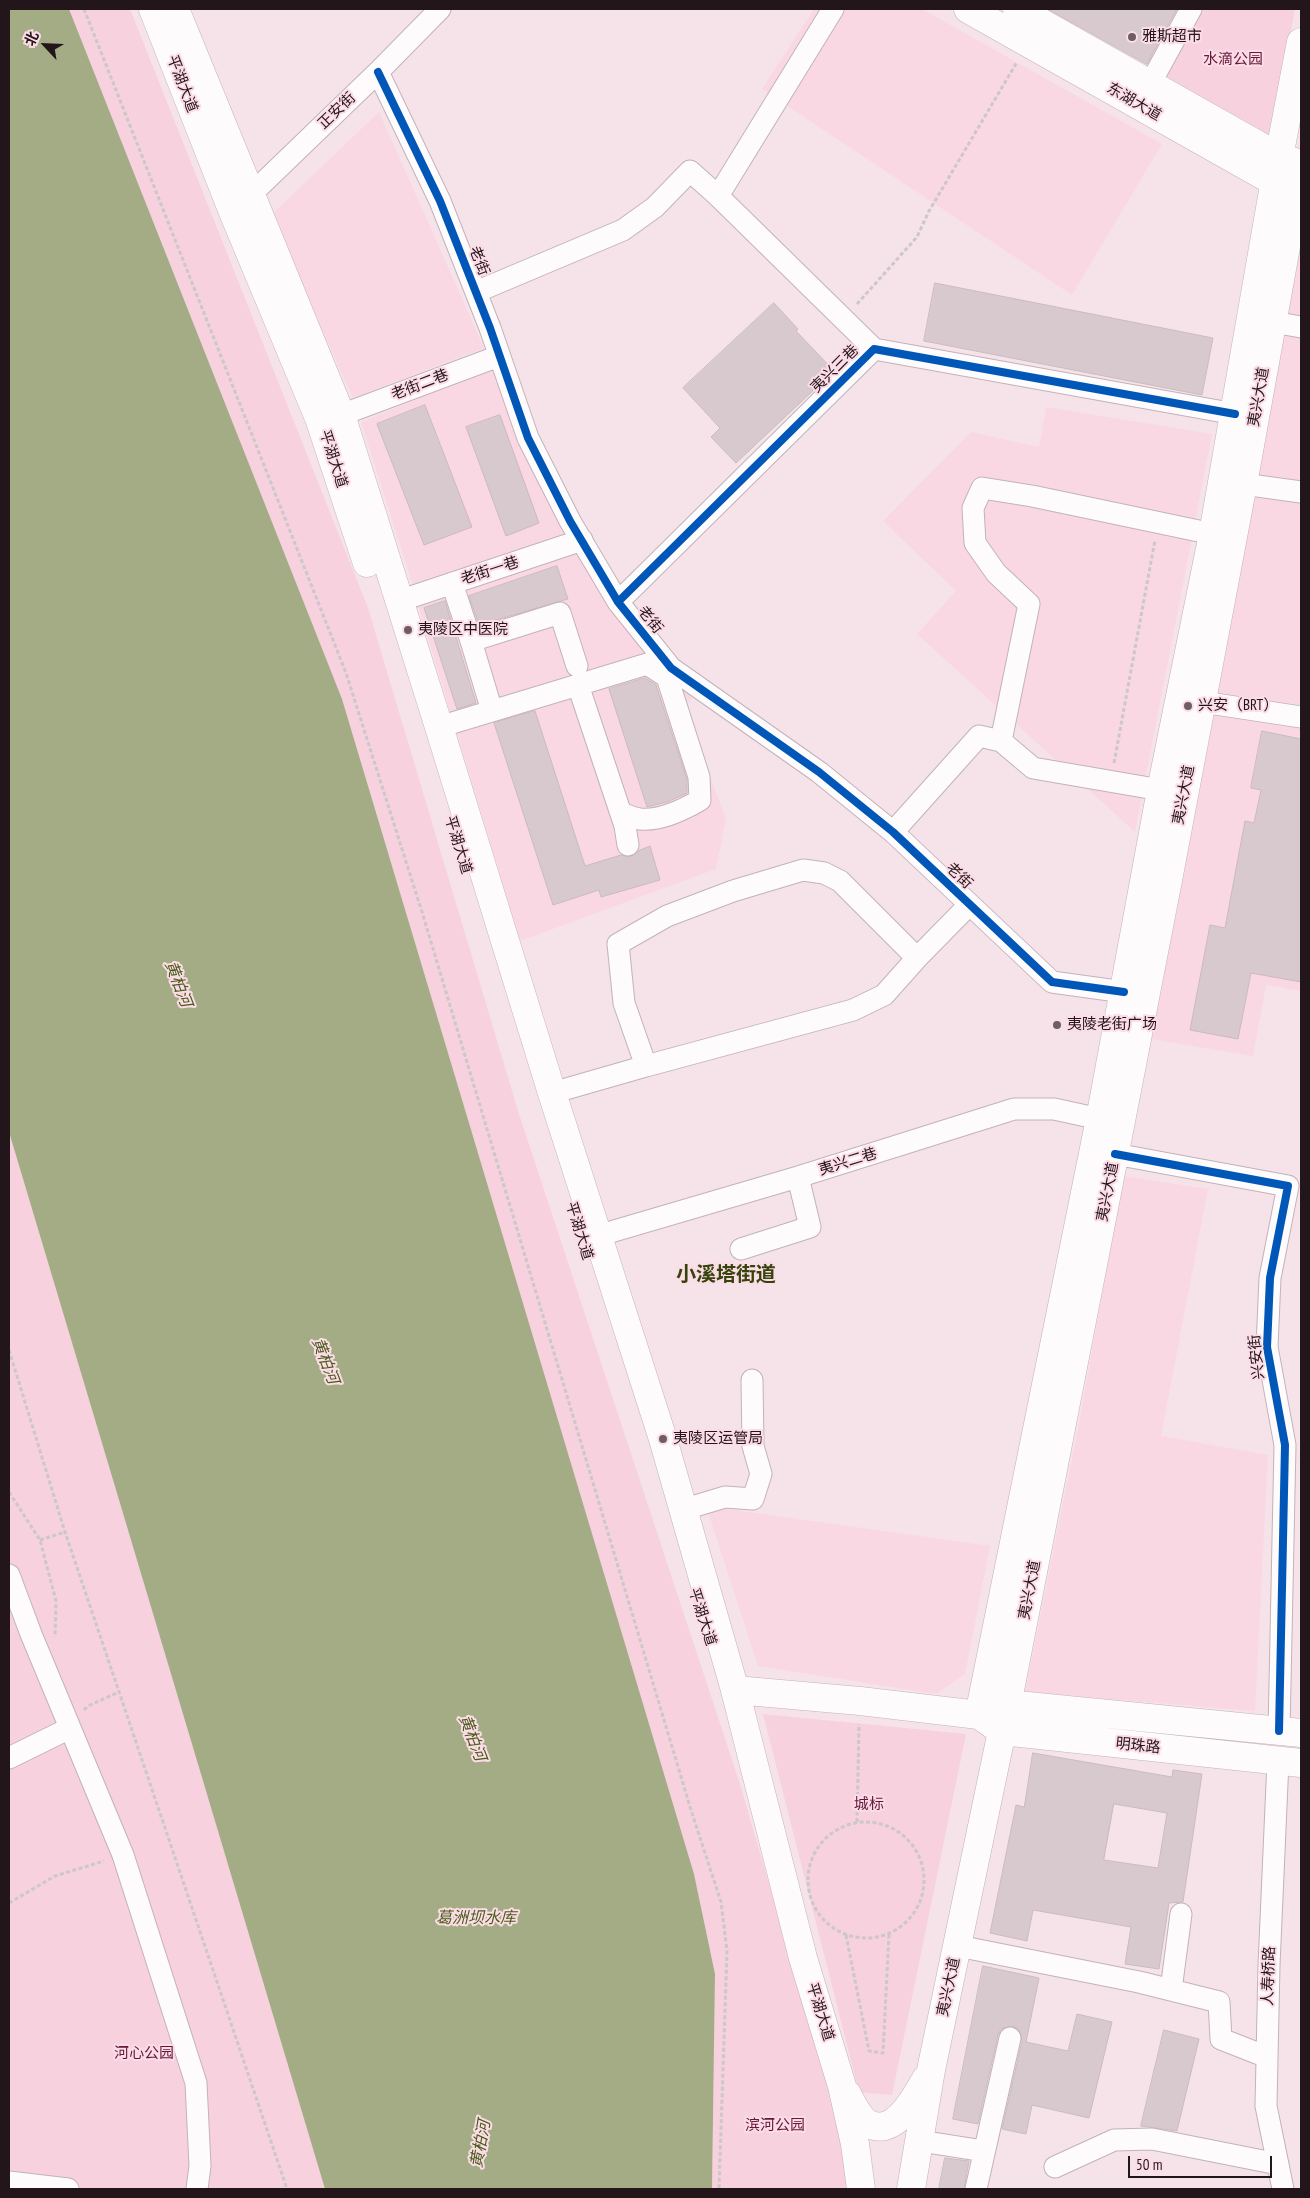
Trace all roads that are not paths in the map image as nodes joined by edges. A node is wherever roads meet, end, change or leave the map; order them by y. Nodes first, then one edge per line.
1 (153, 9) edge
2 (175, 9) edge
3 (440, 9) edge
4 (833, 9) edge
5 (968, 9) edge
6 (1017, 9) edge
7 (1191, 9) edge
8 (1301, 42) edge
9 (378, 72) junction
10 (1150, 84) junction
11 (1292, 175) edge
12 (718, 196) junction
13 (242, 204) junction
14 (476, 292) junction
15 (1273, 322) junction
16 (1301, 326) edge
17 (874, 350) junction
18 (500, 356) junction
19 (1235, 414) junction
20 (340, 415) junction
21 (1243, 484) junction
22 (1301, 492) edge
23 (1213, 534) junction
24 (582, 540) junction
25 (452, 583) junction
26 (399, 601) junction
27 (618, 602) junction
28 (471, 642) junction
29 (578, 676) junction
30 (1202, 702) junction
31 (492, 711) junction
32 (1301, 717) edge
33 (440, 727) junction
34 (1001, 741) junction
35 (1161, 790) junction
36 (621, 813) junction
37 (893, 832) junction
38 (628, 845) dead end
39 (969, 905) junction
40 (917, 958) junction
41 (1124, 992) junction
42 (646, 1066) junction
43 (552, 1093) junction
44 (1100, 1119) junction
45 (1115, 1154) junction
46 (798, 1177) junction
47 (597, 1236) junction
48 (741, 1249) dead end
49 (752, 1380) dead end
50 (682, 1510) junction
51 (9, 1575) edge
52 (735, 1690) junction
53 (1007, 1704) junction
54 (979, 1715) junction
55 (70, 1728) junction
56 (1002, 1731) junction
57 (1290, 1732) edge
58 (9, 1758) edge
59 (1290, 1762) edge
60 (1181, 1914) dead end
61 (958, 1946) junction
62 (1171, 1990) junction
63 (1010, 2038) dead end
64 (1267, 2057) junction
65 (931, 2070) junction
66 (842, 2086) junction
67 (920, 2141) junction
68 (984, 2151) junction
69 (1278, 2164) junction
70 (1055, 2167) dead end
71 (9, 2182) edge
72 (68, 2189) edge
73 (197, 2189) edge
74 (861, 2189) edge
75 (911, 2189) edge
76 (976, 2189) edge
77 (1283, 2189) edge

1 - 13 main road, 平湖大道
2 - 13 main road, 平湖大道
3 - 9 street, 正安街
4 - 12 street
5 - 11 main road, 东湖大道
6 - 10 main road, 东湖大道
7 - 10 street
8 - 11 main road, 夷兴大道
9 - 13 street, 正安街
9 - 14 street, 老街
10 - 11 main road, 东湖大道
11 - 15 main road, 夷兴大道
11 - 19 main road, 夷兴大道
12 - 14 street, 夷兴三巷
12 - 17 street, 夷兴三巷
13 - 20 main road, 平湖大道
13 - 52 main road, 平湖大道
14 - 18 street, 老街
15 - 16 street
15 - 21 main road, 夷兴大道
17 - 19 street, 夷兴三巷
17 - 27 street, 夷兴三巷
18 - 20 street, 老街二巷
18 - 24 street, 老街
19 - 23 main road, 夷兴大道
20 - 26 main road, 平湖大道
21 - 22 street
21 - 30 main road, 夷兴大道
23 - 34 street
23 - 35 main road, 夷兴大道
24 - 25 street, 老街一巷
24 - 27 street, 老街
25 - 26 street, 老街一巷
25 - 28 street
26 - 33 main road, 平湖大道
27 - 37 street, 老街
28 - 29 street
28 - 31 street
29 - 31 street
29 - 36 street
29 - 36 street
30 - 32 street
30 - 45 main road, 夷兴大道
31 - 33 street
33 - 43 main road, 平湖大道
34 - 35 street
34 - 37 street
35 - 41 main road, 夷兴大道
36 - 38 street
37 - 39 street, 老街
39 - 40 street
39 - 41 street, 老街
40 - 42 street
40 - 42 street
41 - 44 main road, 夷兴大道
42 - 43 street
43 - 47 main road, 平湖大道
44 - 46 street, 夷兴二巷
44 - 54 main road, 夷兴大道
45 - 53 main road, 夷兴大道
45 - 57 street, 兴安街
46 - 47 street, 夷兴二巷
46 - 48 street
47 - 50 main road, 平湖大道
49 - 50 street
50 - 52 main road, 平湖大道
51 - 55 street
52 - 54 main road, 明珠路
52 - 66 main road, 平湖大道
53 - 54 main road, 明珠路
53 - 56 main road, 夷兴大道
53 - 57 main road, 明珠路
54 - 56 main road, 明珠路
55 - 58 street
55 - 73 street
56 - 59 main road, 明珠路
56 - 61 main road, 夷兴大道
59 - 64 street, 人寿桥路
60 - 62 street
61 - 62 street
61 - 65 main road, 夷兴大道
62 - 64 street
63 - 68 street
64 - 69 street, 人寿桥路
65 - 66 main road
65 - 67 main road, 夷兴大道
66 - 74 main road, 平湖大道
67 - 68 street
67 - 75 main road, 夷兴大道
68 - 76 street
69 - 70 street
69 - 77 street, 人寿桥路
71 - 72 street

